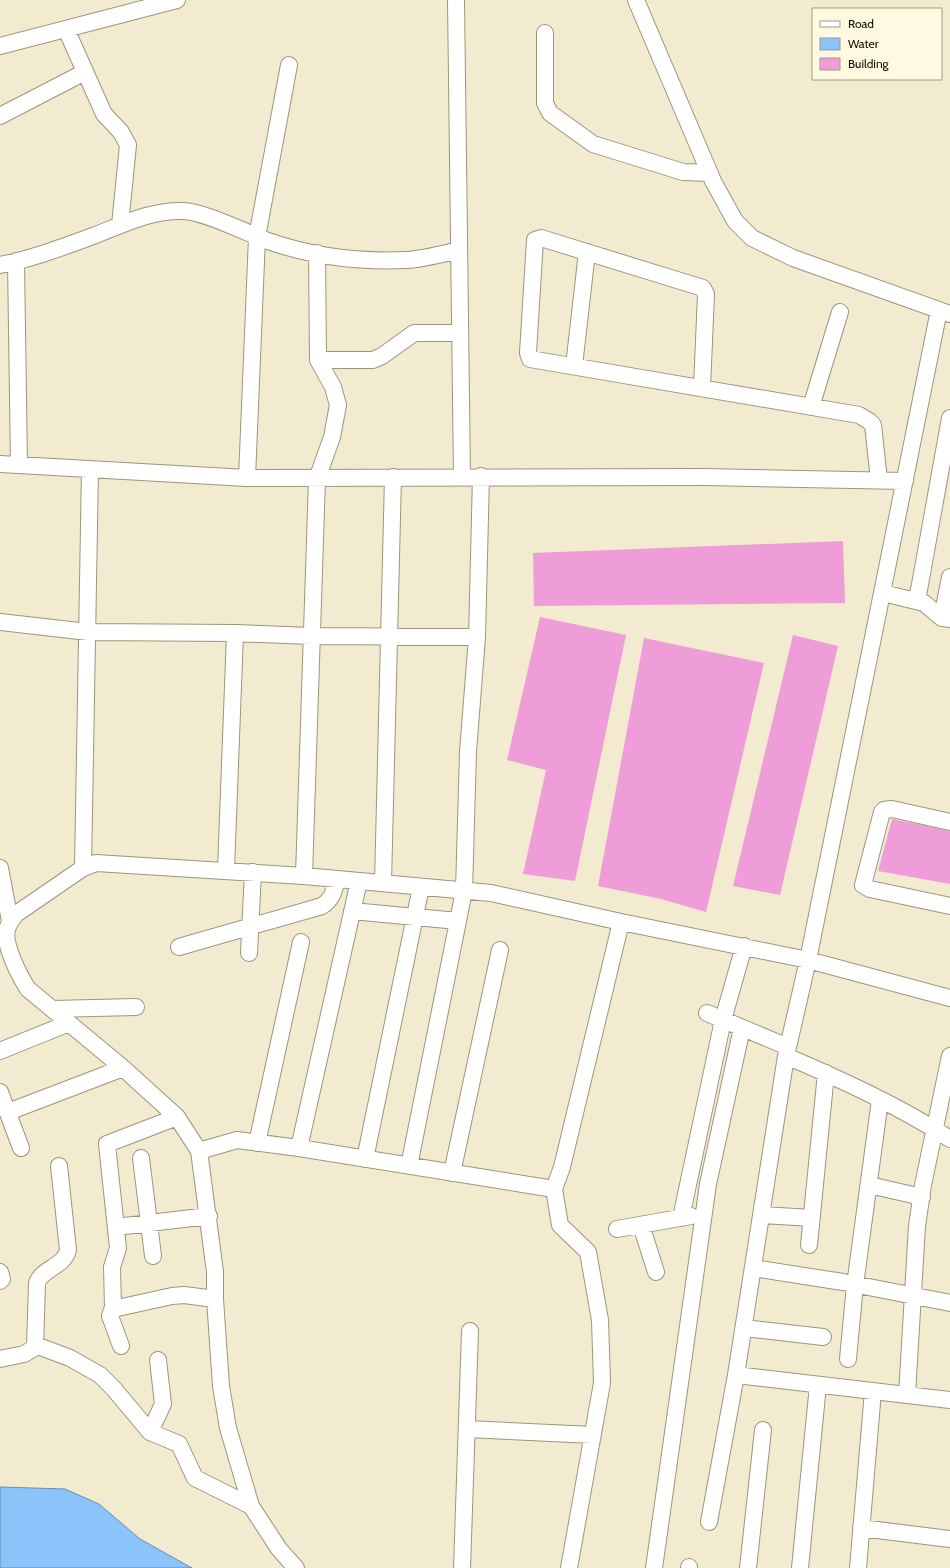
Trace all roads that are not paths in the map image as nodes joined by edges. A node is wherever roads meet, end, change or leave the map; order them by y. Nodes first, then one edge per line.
1 (177, 0) edge
2 (456, 0) edge
3 (636, 0) edge
4 (66, 29) junction
5 (545, 33) dead end
6 (0, 46) edge
7 (289, 64) dead end
8 (85, 72) junction
9 (0, 116) edge
10 (710, 173) junction
11 (120, 225) junction
12 (257, 237) junction
13 (459, 250) junction
14 (587, 252) junction
15 (318, 254) junction
16 (16, 261) junction
17 (0, 265) edge
18 (840, 312) dead end
19 (945, 312) edge
20 (460, 333) junction
21 (318, 360) junction
22 (574, 366) junction
23 (702, 388) junction
24 (811, 407) junction
25 (950, 418) edge
26 (0, 464) edge
27 (19, 465) junction
28 (90, 469) junction
29 (481, 476) junction
30 (393, 477) junction
31 (462, 477) junction
32 (247, 478) junction
33 (317, 479) junction
34 (879, 480) junction
35 (905, 481) junction
36 (950, 577) edge
37 (883, 593) junction
38 (948, 596) edge
39 (920, 602) junction
40 (946, 619) edge
41 (0, 622) edge
42 (88, 632) junction
43 (235, 633) junction
44 (311, 636) junction
45 (389, 636) junction
46 (477, 637) junction
47 (950, 822) edge
48 (0, 868) edge
49 (83, 868) junction
50 (226, 870) junction
51 (253, 872) junction
52 (304, 876) junction
53 (337, 879) junction
54 (359, 881) junction
55 (383, 883) junction
56 (421, 887) junction
57 (464, 890) junction
58 (950, 906) edge
59 (352, 911) junction
60 (415, 918) junction
61 (458, 921) junction
62 (621, 922) junction
63 (250, 926) junction
64 (5, 931) edge
65 (301, 942) dead end
66 (744, 946) junction
67 (179, 947) dead end
68 (500, 950) dead end
69 (249, 953) dead end
70 (808, 960) junction
71 (950, 998) edge
72 (136, 1007) dead end
73 (52, 1008) junction
74 (707, 1013) dead end
75 (723, 1020) junction
76 (69, 1023) junction
77 (742, 1028) junction
78 (0, 1051) edge
79 (787, 1051) junction
80 (950, 1056) edge
81 (123, 1068) junction
82 (826, 1073) junction
83 (0, 1092) edge
84 (880, 1100) junction
85 (8, 1112) junction
86 (177, 1117) junction
87 (935, 1129) junction
88 (950, 1139) edge
89 (257, 1143) junction
90 (21, 1148) dead end
91 (298, 1148) junction
92 (199, 1151) junction
93 (141, 1158) dead end
94 (365, 1159) junction
95 (59, 1166) dead end
96 (409, 1166) junction
97 (452, 1173) junction
98 (869, 1185) junction
99 (554, 1189) junction
100 (922, 1197) junction
101 (704, 1214) junction
102 (761, 1215) junction
103 (209, 1216) junction
104 (681, 1218) junction
105 (812, 1218) junction
106 (149, 1223) junction
107 (641, 1225) junction
108 (116, 1227) junction
109 (617, 1229) dead end
110 (809, 1245) dead end
111 (153, 1256) dead end
112 (753, 1268) junction
113 (0, 1272) edge
114 (656, 1272) dead end
115 (0, 1281) edge
116 (855, 1285) junction
117 (912, 1297) junction
118 (214, 1299) junction
119 (950, 1303) edge
120 (113, 1309) junction
121 (744, 1328) junction
122 (470, 1330) dead end
123 (823, 1337) dead end
124 (121, 1346) dead end
125 (35, 1347) junction
126 (0, 1359) edge
127 (848, 1359) dead end
128 (158, 1360) dead end
129 (736, 1375) junction
130 (818, 1385) junction
131 (873, 1391) junction
132 (907, 1395) junction
133 (950, 1400) edge
134 (467, 1429) junction
135 (763, 1430) dead end
136 (150, 1432) junction
137 (592, 1435) junction
138 (250, 1506) junction
139 (709, 1522) dead end
140 (861, 1528) junction
141 (950, 1539) edge
142 (296, 1568) edge
143 (462, 1568) edge
144 (569, 1568) edge
145 (654, 1568) edge
146 (748, 1568) edge
147 (800, 1568) edge
148 (859, 1568) edge

1 - 4 street
2 - 13 street
3 - 10 street
4 - 6 street
4 - 8 street
5 - 10 street
7 - 12 street
8 - 9 street
8 - 11 street
10 - 19 street
11 - 12 street
11 - 16 street
12 - 15 street
12 - 32 street
13 - 15 street
13 - 20 street
14 - 22 street
14 - 22 street
14 - 23 street
15 - 21 street
16 - 17 street
16 - 27 street
18 - 24 street
19 - 35 street
20 - 21 street
20 - 31 street
21 - 33 street
22 - 23 street
23 - 24 street
24 - 34 street
25 - 39 street
26 - 27 street
27 - 28 street
28 - 32 street
28 - 42 street
29 - 31 street
29 - 34 street
29 - 46 street
30 - 31 street
30 - 33 street
30 - 45 street
32 - 33 street
33 - 44 street
34 - 35 street
35 - 37 street
36 - 38 street
37 - 39 street
37 - 70 street
38 - 39 street
38 - 40 street
39 - 40 street
41 - 42 street
42 - 43 street
42 - 49 street
43 - 44 street
43 - 50 street
44 - 45 street
44 - 52 street
45 - 46 street
45 - 55 street
46 - 57 street
47 - 58 street
48 - 64 street
49 - 50 street
49 - 64 street
50 - 51 street
51 - 52 street
51 - 63 street
52 - 53 street
53 - 54 street
53 - 63 street
54 - 55 street
54 - 59 street
55 - 56 street
56 - 57 street
56 - 60 street
57 - 61 street
57 - 62 street
59 - 60 street
59 - 91 street
60 - 61 street
60 - 94 street
61 - 96 street
62 - 66 street
62 - 99 street
63 - 67 street
63 - 69 street
64 - 73 street
65 - 89 street
66 - 70 street
66 - 75 street
68 - 97 street
70 - 71 street
70 - 79 street
72 - 73 street
73 - 76 street
74 - 75 street
75 - 77 street
75 - 104 street
76 - 78 street
76 - 81 street
77 - 79 street
77 - 101 street
79 - 82 street
79 - 102 street
80 - 87 street
81 - 85 street
81 - 86 street
82 - 84 street
82 - 105 street
83 - 85 street
84 - 87 street
84 - 98 street
85 - 90 street
86 - 92 street
86 - 108 street
87 - 88 street
87 - 100 street
89 - 91 street
89 - 92 street
91 - 94 street
92 - 103 street
93 - 106 street
94 - 96 street
95 - 125 street
96 - 97 street
97 - 99 street
98 - 100 street
98 - 116 street
99 - 137 street
100 - 117 street
101 - 104 street
101 - 145 street
102 - 105 street
102 - 112 street
103 - 106 street
103 - 118 street
104 - 107 street
105 - 110 street
106 - 108 street
106 - 111 street
107 - 109 street
107 - 114 street
108 - 120 street
112 - 116 street
112 - 121 street
113 - 115 street
116 - 117 street
116 - 127 street
117 - 119 street
117 - 132 street
118 - 120 street
118 - 138 street
120 - 124 street
121 - 123 street
121 - 129 street
122 - 134 street
125 - 126 street
125 - 136 street
128 - 136 street
129 - 130 street
129 - 139 street
130 - 131 street
130 - 147 street
131 - 132 street
131 - 140 street
132 - 133 street
134 - 137 street
134 - 143 street
135 - 146 street
136 - 138 street
137 - 144 street
138 - 142 street
140 - 141 street
140 - 148 street

